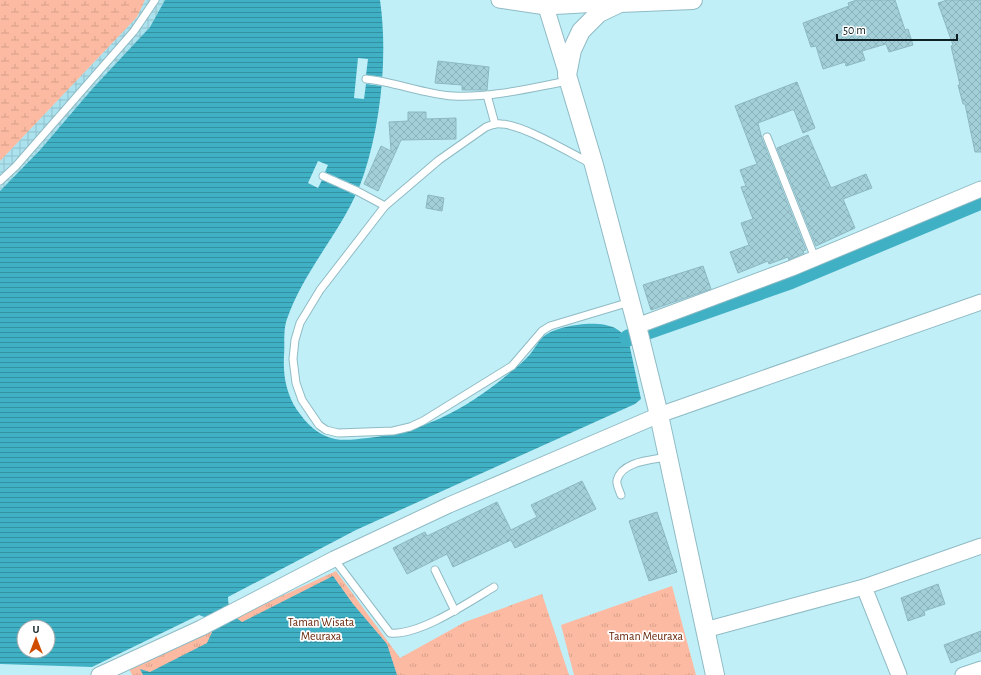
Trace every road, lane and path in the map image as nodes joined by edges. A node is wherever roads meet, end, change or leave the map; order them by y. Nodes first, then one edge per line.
1 (155, 0) edge
2 (499, 0) edge
3 (685, 1) edge
4 (620, 3) junction
5 (546, 7) junction
6 (568, 78) junction
7 (366, 79) dead end
8 (487, 96) junction
9 (495, 124) junction
10 (767, 138) dead end
11 (594, 165) junction
12 (323, 176) dead end
13 (0, 181) edge
14 (981, 189) edge
15 (385, 206) junction
16 (815, 258) junction
17 (630, 302) junction
18 (981, 302) edge
19 (638, 330) junction
20 (657, 411) junction
21 (667, 458) junction
22 (621, 495) dead end
23 (981, 546) edge
24 (334, 559) junction
25 (436, 570) dead end
26 (494, 587) dead end
27 (864, 587) junction
28 (455, 611) junction
29 (705, 630) junction
30 (981, 668) edge
31 (99, 675) edge
32 (715, 675) edge
33 (899, 675) edge
34 (964, 675) edge

1 - 13 lane
2 - 5 street
3 - 4 street
4 - 5 street
4 - 6 street
5 - 6 street
6 - 8 lane
6 - 11 street
7 - 8 lane
8 - 9 lane
9 - 11 lane
9 - 15 lane
10 - 16 lane
11 - 17 street
12 - 15 lane
14 - 16 street
15 - 17 lane
16 - 19 street
17 - 19 street
18 - 20 street
19 - 20 street
20 - 21 street
20 - 24 street
21 - 22 lane
21 - 29 street
23 - 27 street
24 - 28 lane
24 - 31 street
25 - 28 lane
26 - 28 lane
27 - 29 street
27 - 33 street
29 - 32 street
30 - 34 street

